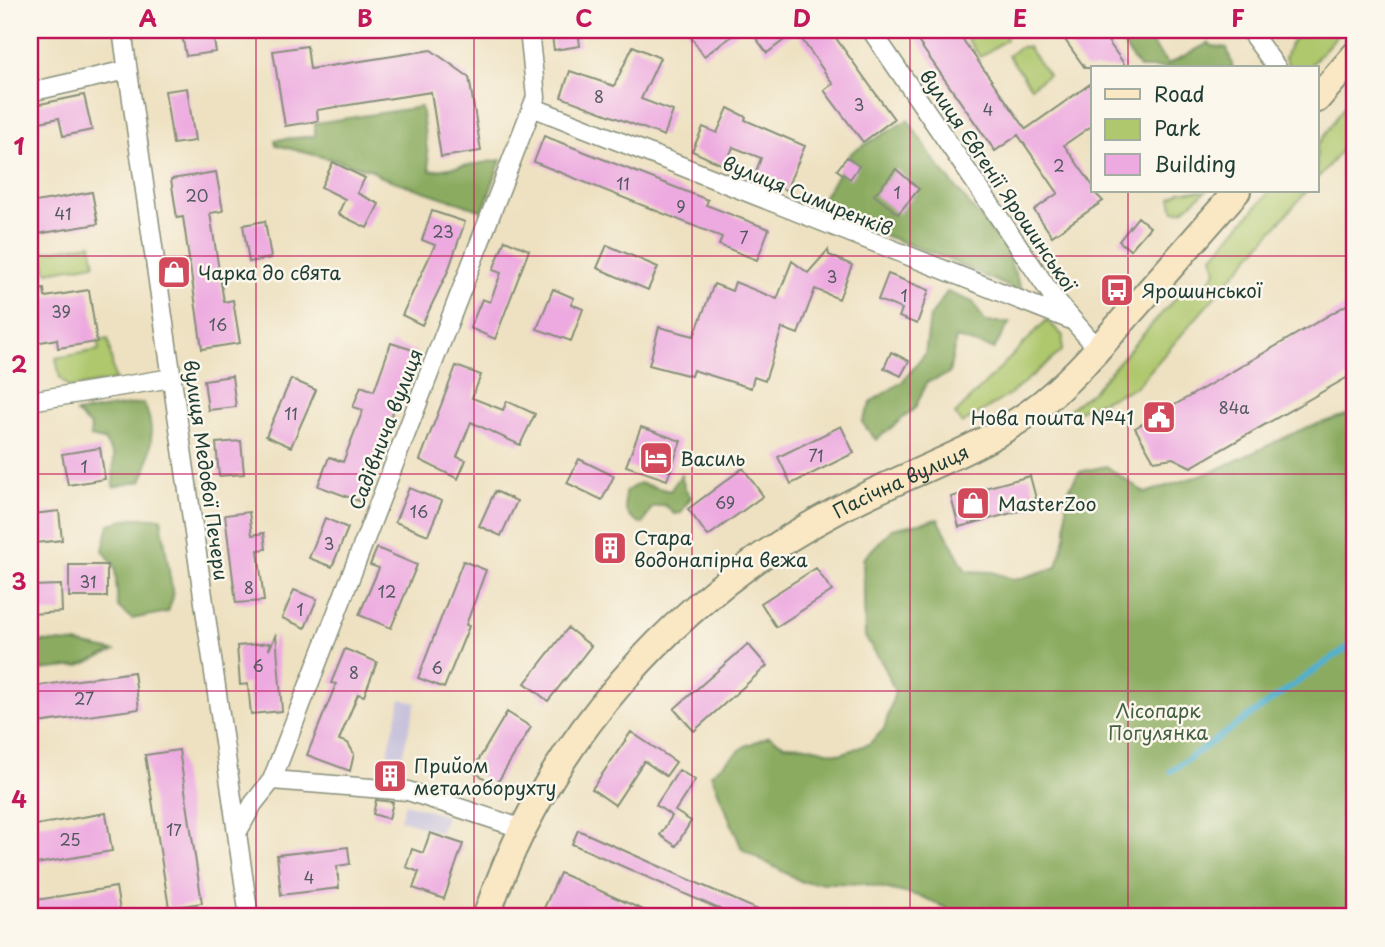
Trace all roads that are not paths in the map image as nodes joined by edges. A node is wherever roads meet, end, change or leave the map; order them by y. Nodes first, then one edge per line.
1 (122, 30) edge
2 (529, 30) edge
3 (871, 30) edge
4 (1250, 30) edge
5 (1355, 55) edge
6 (1276, 66) edge
7 (127, 70) junction
8 (30, 92) edge
9 (1318, 98) edge
10 (532, 107) junction
11 (1236, 192) edge
12 (1071, 320) junction
13 (1098, 349) junction
14 (172, 378) junction
15 (30, 401) edge
16 (272, 780) junction
17 (523, 829) junction
18 (237, 833) junction
19 (249, 917) edge
20 (486, 917) edge

1 - 7 street, вулиця Медової Печери
2 - 10 street, Садівнича вулиця
3 - 12 street, вулиця Євгенії Ярошинської
4 - 6 street
5 - 9 main road
7 - 8 street
7 - 14 street, вулиця Медової Печери
10 - 12 street, вулиця Симиренків
10 - 16 street, Садівнича вулиця
11 - 13 main road, Пасічна вулиця
12 - 13 street, вулиця Євгенії Ярошинської
13 - 17 main road, Пасічна вулиця
14 - 15 street
14 - 18 street, вулиця Медової Печери
16 - 17 street
16 - 18 street, Садівнича вулиця
17 - 20 main road, Пасічна вулиця
18 - 19 street, вулиця Медової Печери

